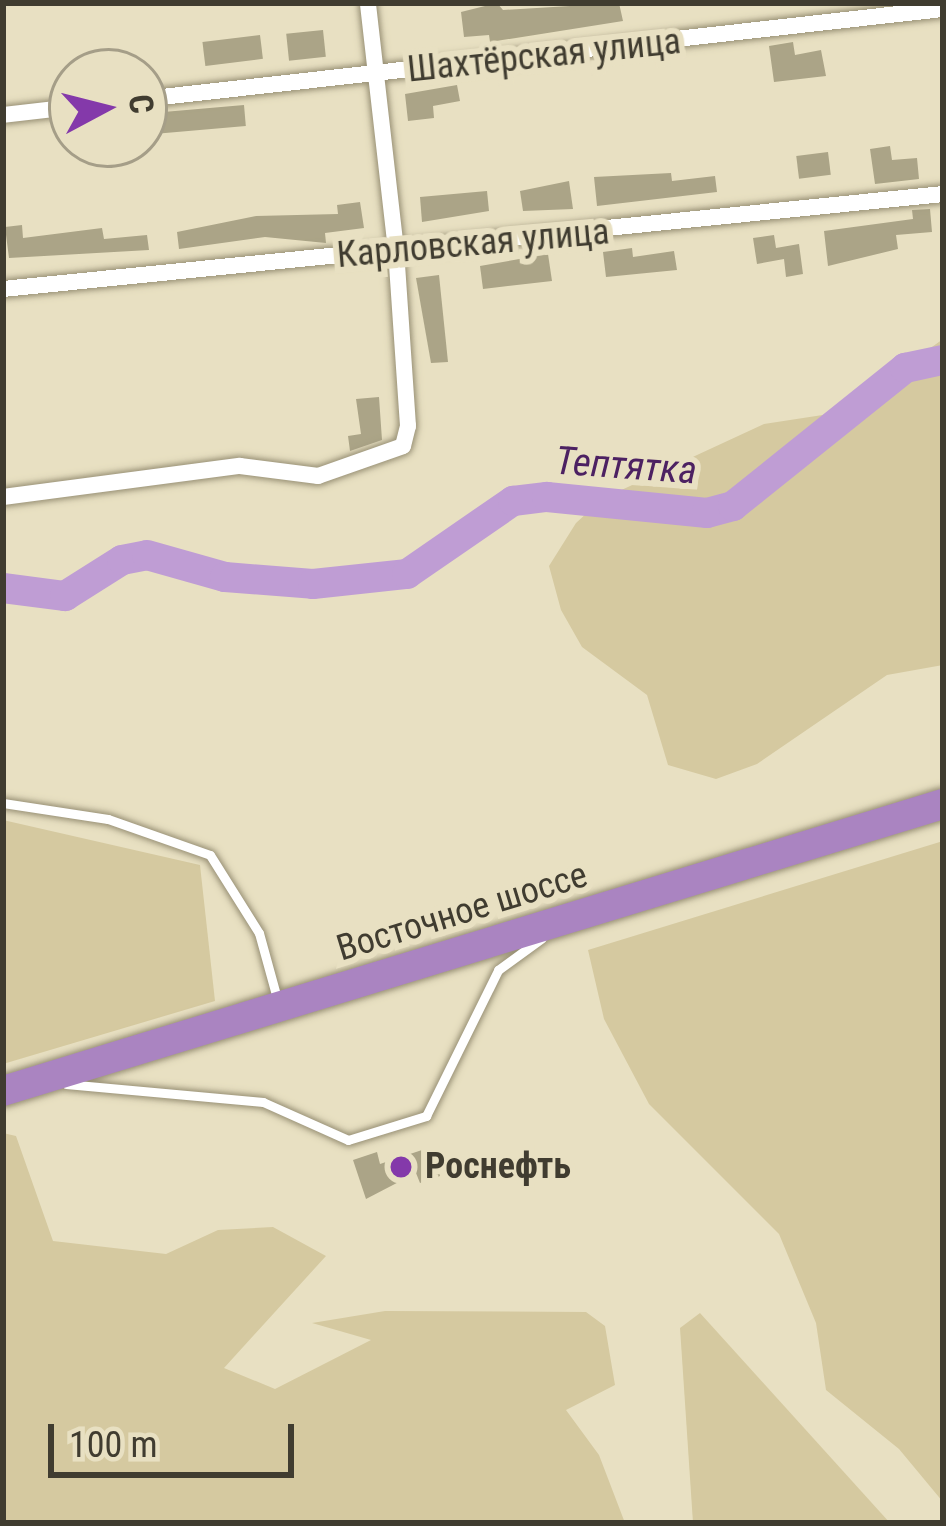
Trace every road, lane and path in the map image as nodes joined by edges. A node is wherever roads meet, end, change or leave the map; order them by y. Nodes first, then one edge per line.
1 (368, 3) edge
2 (943, 9) edge
3 (376, 74) junction
4 (168, 96) edge
5 (48, 110) edge
6 (3, 115) edge
7 (943, 194) edge
8 (396, 250) junction
9 (3, 289) edge
10 (3, 497) edge
11 (3, 803) edge
12 (943, 804) edge
13 (566, 921) junction
14 (280, 1009) junction
15 (37, 1081) junction
16 (3, 1090) edge

1 - 3 street
2 - 3 street, Шахтёрская улица
3 - 4 street, Шахтёрская улица
3 - 8 street
5 - 6 street
7 - 8 street, Карловская улица
8 - 9 street, Карловская улица
8 - 10 street
11 - 14 lane
12 - 13 highway, Восточное шоссе
13 - 14 highway, Восточное шоссе
13 - 15 lane
14 - 15 highway, Восточное шоссе
15 - 16 highway, Восточное шоссе

